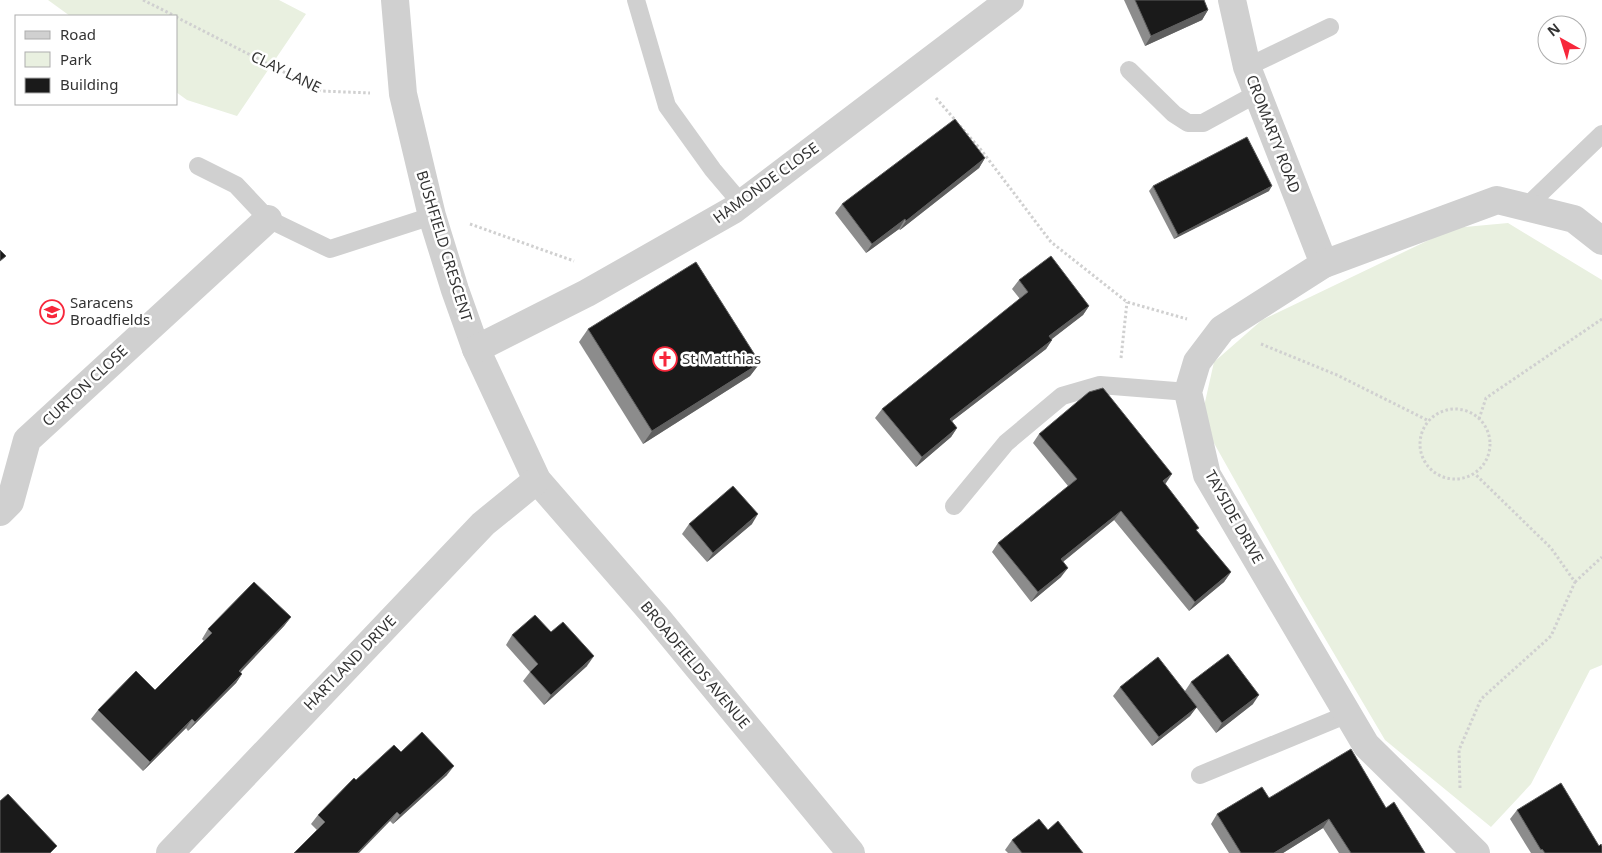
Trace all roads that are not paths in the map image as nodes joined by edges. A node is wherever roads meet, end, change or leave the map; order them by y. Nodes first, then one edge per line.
1 (395, 0) edge
2 (636, 0) edge
3 (1010, 0) edge
4 (1232, 0) edge
5 (1330, 28) dead end
6 (1247, 67) junction
7 (1129, 70) dead end
8 (1258, 93) junction
9 (1602, 134) edge
10 (198, 166) dead end
11 (741, 204) junction
12 (1526, 207) junction
13 (268, 219) junction
14 (435, 225) junction
15 (1602, 241) edge
16 (1324, 264) junction
17 (476, 349) junction
18 (1188, 392) junction
19 (537, 480) junction
20 (954, 506) dead end
21 (0, 512) edge
22 (1348, 714) junction
23 (1200, 775) dead end
24 (1469, 846) edge
25 (170, 853) edge
26 (851, 853) edge

1 - 14 street, BUSHFIELD CRESCENT
2 - 11 lane
3 - 11 street, HAMONDE CLOSE
4 - 6 street, CROMARTY ROAD
5 - 6 lane
6 - 8 street, CROMARTY ROAD
7 - 8 lane
8 - 16 street, CROMARTY ROAD
9 - 12 lane
10 - 13 lane
11 - 17 street, HAMONDE CLOSE
12 - 15 street
12 - 16 street
13 - 14 lane
13 - 21 street, CURTON CLOSE
14 - 17 street, BUSHFIELD CRESCENT
16 - 18 street
17 - 19 street, BUSHFIELD CRESCENT
18 - 20 lane
18 - 22 street, TAYSIDE DRIVE
19 - 25 street, HARTLAND DRIVE
19 - 26 street, BROADFIELDS AVENUE
22 - 23 lane
22 - 24 street, TAYSIDE DRIVE

